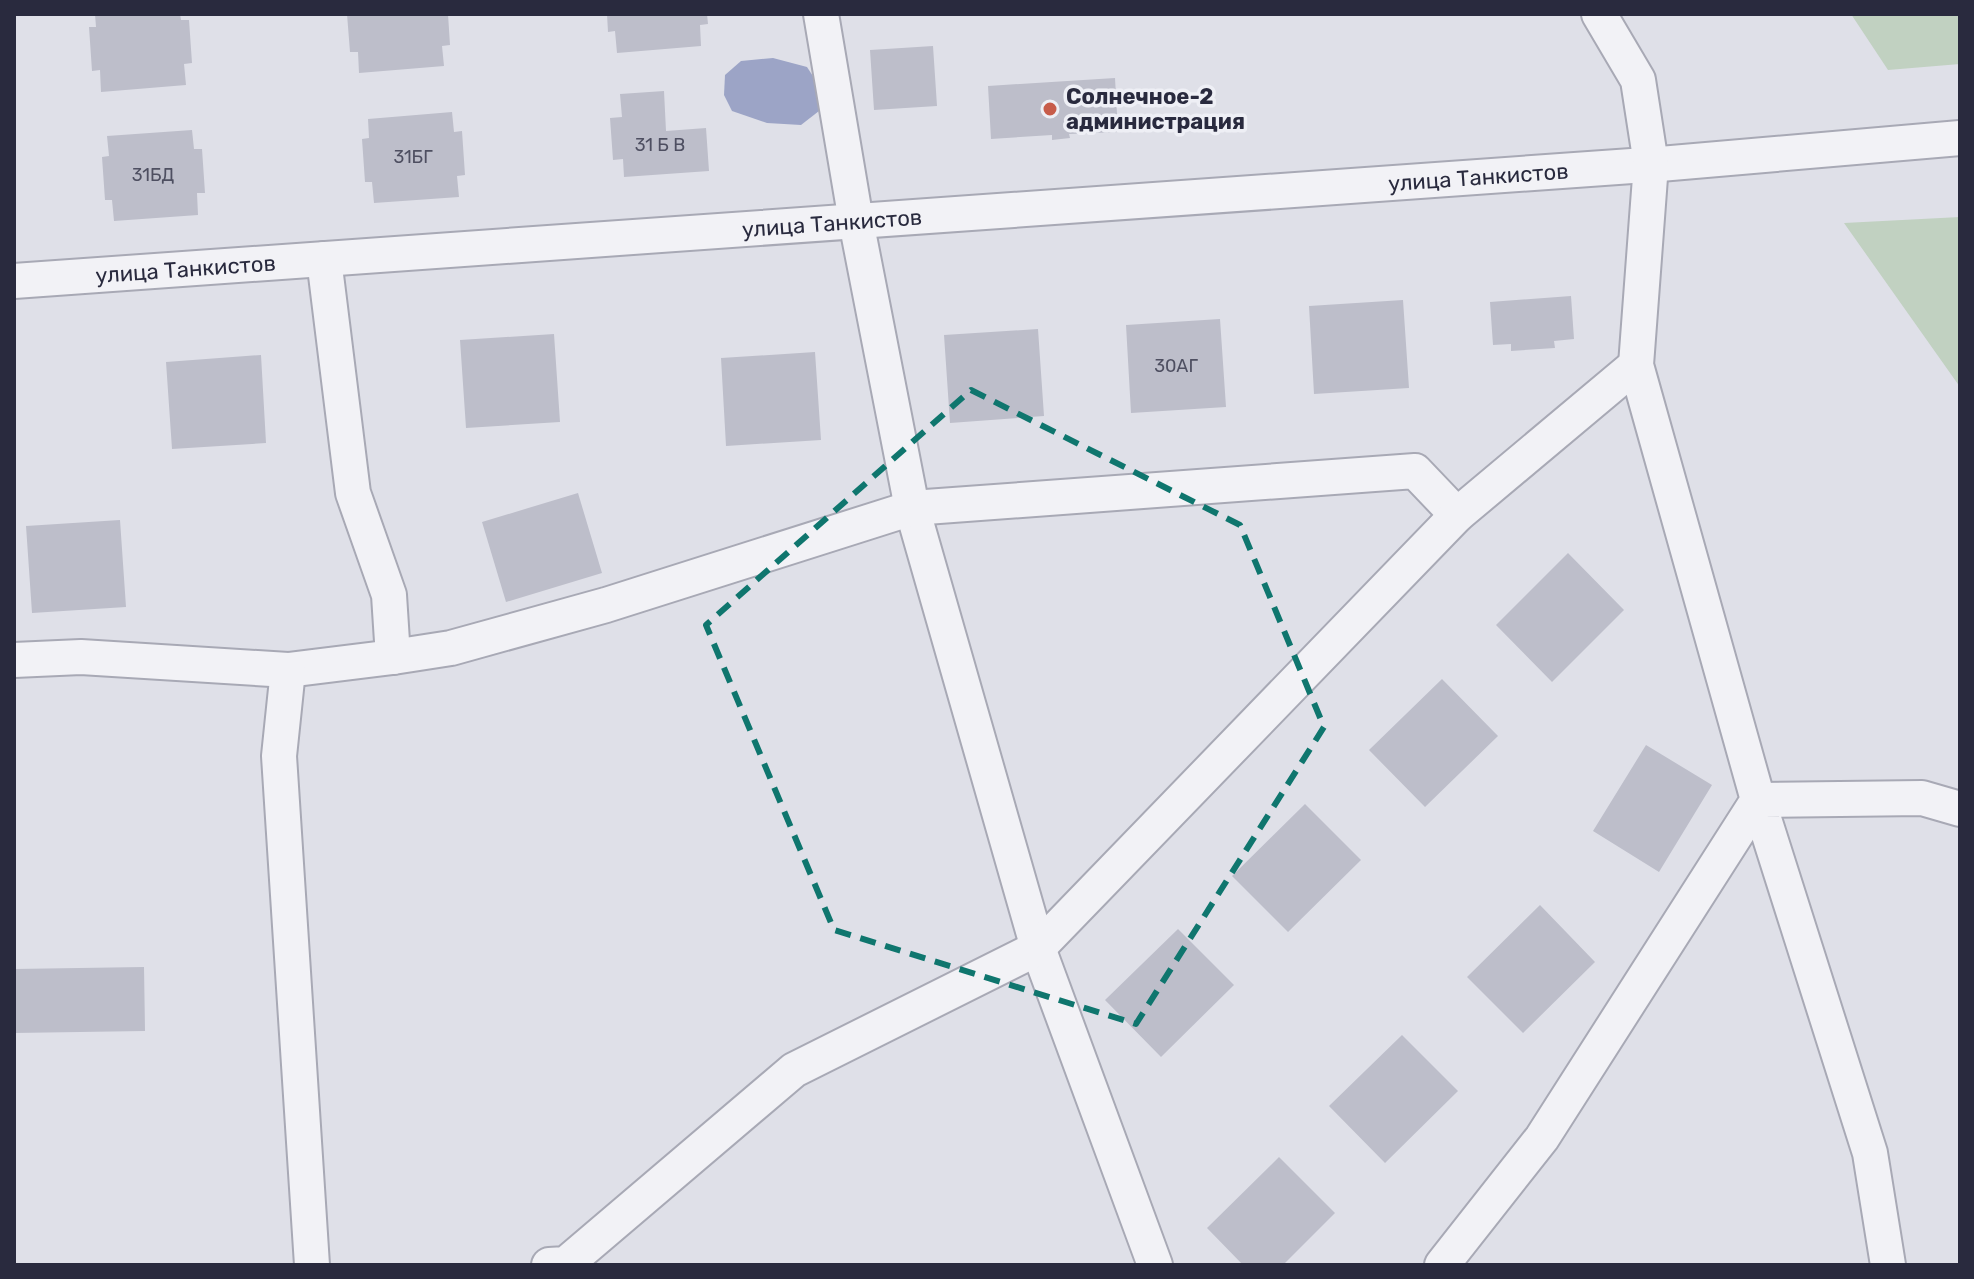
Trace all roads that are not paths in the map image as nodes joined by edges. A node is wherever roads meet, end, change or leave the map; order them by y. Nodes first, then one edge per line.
1 (821, 14) edge
2 (1599, 14) edge
3 (1960, 138) edge
4 (1651, 164) junction
5 (856, 221) junction
6 (324, 259) junction
7 (14, 281) edge
8 (1636, 365) junction
9 (912, 508) junction
10 (1457, 515) junction
11 (393, 657) junction
12 (14, 660) edge
13 (288, 670) junction
14 (1758, 800) junction
15 (1960, 809) edge
16 (1038, 948) junction
17 (312, 1265) edge
18 (549, 1265) edge
19 (1155, 1265) edge
20 (1442, 1265) edge
21 (1888, 1265) edge

1 - 5 street
2 - 4 street
3 - 4 street, улица Танкистов
4 - 5 street, улица Танкистов
4 - 8 street
5 - 6 street, улица Танкистов
5 - 9 street
6 - 7 street, улица Танкистов
6 - 11 street
8 - 10 street
8 - 14 street
9 - 10 street
9 - 11 street
9 - 16 street
10 - 16 street
11 - 13 street
12 - 13 street
13 - 17 street
14 - 15 street
14 - 20 street
14 - 21 street
16 - 18 street
16 - 19 street

